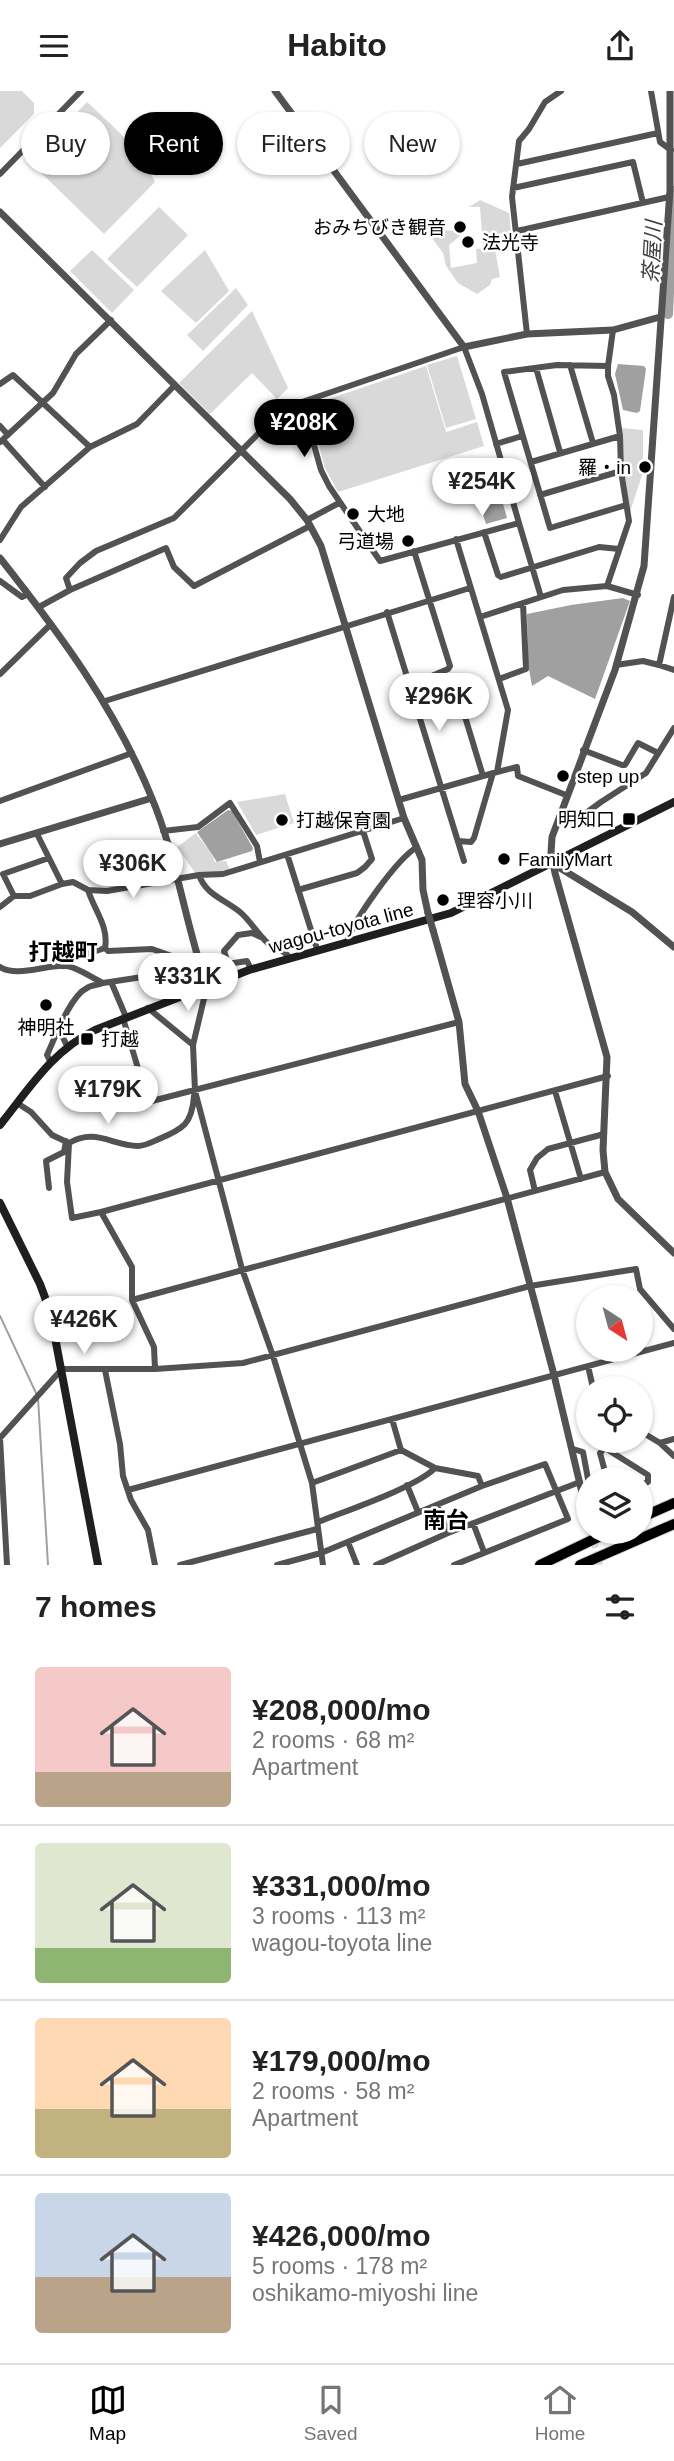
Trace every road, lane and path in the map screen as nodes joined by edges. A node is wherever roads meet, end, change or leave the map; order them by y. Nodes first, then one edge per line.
1 (81, 91) edge
2 (275, 91) edge
3 (561, 91) edge
4 (651, 91) edge
5 (670, 91) edge
6 (658, 133) junction
7 (671, 150) junction
8 (517, 164) junction
9 (0, 174) edge
10 (513, 188) junction
11 (671, 192) edge
12 (643, 203) junction
13 (0, 212) edge
14 (517, 231) junction
15 (660, 317) junction
16 (111, 320) junction
17 (613, 330) junction
18 (527, 334) junction
19 (464, 347) junction
20 (570, 365) junction
21 (608, 366) junction
22 (536, 368) junction
23 (0, 384) edge
24 (175, 385) junction
25 (302, 402) junction
26 (43, 403) junction
27 (0, 426) edge
28 (522, 436) junction
29 (620, 436) junction
30 (4, 439) edge
31 (593, 443) junction
32 (496, 444) junction
33 (90, 447) junction
34 (240, 450) junction
35 (561, 452) junction
36 (531, 462) junction
37 (621, 471) junction
38 (45, 487) junction
39 (540, 495) junction
40 (339, 503) junction
41 (626, 505) junction
42 (308, 523) junction
43 (519, 523) junction
44 (484, 532) junction
45 (456, 539) junction
46 (0, 540) edge
47 (619, 549) junction
48 (414, 551) junction
49 (2, 564) edge
50 (533, 567) junction
51 (0, 581) edge
52 (607, 586) junction
53 (470, 587) junction
54 (70, 590) junction
55 (28, 594) junction
56 (638, 595) junction
57 (541, 597) junction
58 (674, 597) edge
59 (429, 599) junction
60 (523, 603) junction
61 (39, 607) junction
62 (387, 612) junction
63 (480, 617) junction
64 (51, 624) junction
65 (346, 626) junction
66 (616, 665) junction
67 (659, 665) junction
68 (674, 670) edge
69 (0, 674) edge
70 (499, 679) junction
71 (432, 694) junction
72 (414, 700) junction
73 (105, 701) junction
74 (674, 728) edge
75 (583, 750) junction
76 (132, 753) junction
77 (658, 753) junction
78 (495, 772) junction
79 (483, 776) junction
80 (442, 789) junction
81 (566, 795) junction
82 (152, 798) junction
83 (398, 800) junction
84 (0, 801) edge
85 (674, 802) edge
86 (404, 818) junction
87 (558, 823) junction
88 (163, 831) junction
89 (363, 831) junction
90 (37, 834) junction
91 (458, 841) junction
92 (0, 844) edge
93 (417, 847) junction
94 (287, 854) junction
95 (49, 858) junction
96 (554, 860) junction
97 (464, 861) dead end
98 (260, 862) junction
99 (198, 875) junction
100 (176, 879) junction
101 (62, 884) junction
102 (88, 890) junction
103 (298, 890) junction
104 (14, 896) junction
105 (0, 907) edge
106 (264, 939) junction
107 (347, 942) junction
108 (674, 947) edge
109 (106, 948) junction
110 (317, 949) junction
111 (289, 957) junction
112 (228, 964) junction
113 (63, 966) junction
114 (0, 967) edge
115 (200, 968) junction
116 (251, 969) junction
117 (93, 983) junction
118 (112, 983) junction
119 (207, 986) junction
120 (148, 1008) junction
121 (124, 1018) junction
122 (459, 1023) junction
123 (58, 1029) junction
124 (193, 1045) junction
125 (67, 1046) junction
126 (50, 1061) junction
127 (608, 1076) junction
128 (195, 1091) junction
129 (555, 1091) junction
130 (18, 1103) junction
131 (478, 1111) junction
132 (0, 1125) edge
133 (604, 1134) junction
134 (67, 1142) junction
135 (570, 1143) junction
136 (605, 1172) junction
137 (581, 1179) junction
138 (220, 1181) junction
139 (49, 1188) dead end
140 (535, 1191) junction
141 (507, 1198) junction
142 (0, 1203) edge
143 (101, 1212) junction
144 (674, 1253) edge
145 (242, 1269) junction
146 (530, 1286) junction
147 (131, 1300) junction
148 (674, 1329) edge
149 (674, 1343) edge
150 (273, 1356) junction
151 (588, 1366) junction
152 (62, 1369) junction
153 (155, 1369) junction
154 (105, 1370) junction
155 (554, 1375) junction
156 (590, 1376) edge
157 (392, 1419) junction
158 (1, 1434) edge
159 (653, 1439) edge
160 (674, 1439) edge
161 (660, 1443) junction
162 (300, 1444) junction
163 (401, 1450) junction
164 (573, 1450) junction
165 (674, 1456) edge
166 (577, 1467) edge
167 (586, 1467) edge
168 (604, 1467) edge
169 (635, 1467) edge
170 (435, 1468) junction
171 (312, 1483) junction
172 (576, 1484) edge
173 (407, 1485) junction
174 (482, 1486) junction
175 (128, 1490) junction
176 (558, 1491) junction
177 (674, 1503) edge
178 (437, 1505) junction
179 (418, 1512) junction
180 (653, 1512) edge
181 (473, 1523) junction
182 (674, 1524) edge
183 (317, 1525) junction
184 (448, 1533) junction
185 (348, 1542) junction
186 (583, 1544) edge
187 (484, 1552) junction
188 (321, 1553) junction
189 (591, 1563) edge
190 (379, 1564) edge
191 (7, 1565) edge
192 (98, 1565) edge
193 (155, 1565) edge
194 (180, 1565) edge
195 (277, 1565) edge
196 (323, 1565) edge
197 (357, 1565) edge
198 (454, 1565) edge
199 (540, 1565) edge
200 (580, 1565) edge

1 - 9 street
2 - 19 street
3 - 8 street
4 - 6 street
5 - 7 street
6 - 7 street
6 - 8 street
7 - 11 street
8 - 10 street
10 - 12 street
10 - 14 street
11 - 12 street
11 - 15 street
12 - 14 street
13 - 16 street
14 - 18 street
15 - 17 street
15 - 56 street
16 - 24 street
16 - 26 street
17 - 18 street
17 - 21 street
18 - 19 street
19 - 25 street
19 - 32 street
20 - 21 street
20 - 22 street
20 - 31 street
21 - 29 street
22 - 28 street
22 - 35 street
23 - 26 street
24 - 33 street
24 - 34 street
25 - 34 street
25 - 40 street
26 - 30 street
26 - 33 street
27 - 30 street
28 - 32 street
28 - 36 street
29 - 31 street
29 - 37 street
30 - 38 street
31 - 35 street
32 - 43 street
33 - 38 street
34 - 42 street
34 - 54 street
35 - 36 street
36 - 39 street
37 - 39 street
37 - 41 street
38 - 46 street
39 - 41 street
40 - 42 street
40 - 48 street
41 - 47 street
42 - 54 street
42 - 65 street
43 - 44 street
43 - 50 street
44 - 45 street
44 - 50 street
45 - 48 street
45 - 53 street
47 - 50 street
47 - 52 street
48 - 59 street
49 - 55 street
50 - 57 street
51 - 55 street
52 - 56 street
52 - 57 street
53 - 59 street
53 - 63 street
54 - 61 street
55 - 61 street
56 - 66 street
57 - 60 street
58 - 67 street
59 - 62 street
59 - 71 street
60 - 63 street
60 - 70 street
61 - 64 street
62 - 65 street
62 - 72 street
63 - 70 street
64 - 69 street
64 - 73 street
65 - 73 street
65 - 83 street
66 - 67 street
66 - 75 street
67 - 68 street
70 - 78 street
71 - 72 street
71 - 79 street
72 - 80 street
73 - 76 street
74 - 77 street
75 - 77 street
75 - 81 street
76 - 82 street
76 - 84 street
77 - 87 street
78 - 79 street
78 - 81 street
78 - 91 street
79 - 80 street
80 - 83 street
80 - 91 street
81 - 87 street
82 - 88 street
82 - 90 street
83 - 86 street
85 - 96 main road, wagou-toyota line
86 - 89 street
86 - 93 street
87 - 96 street
88 - 98 street
88 - 100 street
89 - 94 street
89 - 103 street
90 - 92 street
90 - 95 street
91 - 97 street
93 - 107 street
93 - 122 street, bridge
94 - 98 street
94 - 103 street
95 - 101 street
95 - 104 street
96 - 107 main road, wagou-toyota line
96 - 108 street
96 - 127 street
98 - 99 street
99 - 100 street
99 - 106 street
100 - 102 street
100 - 115 street
101 - 102 street
101 - 104 street
102 - 109 street
103 - 110 street
104 - 105 street
106 - 111 street
106 - 112 street
107 - 110 main road, wagou-toyota line
109 - 113 street
109 - 115 street
110 - 111 main road, wagou-toyota line
111 - 116 main road, wagou-toyota line
112 - 115 street
112 - 116 street
113 - 114 street
113 - 117 street
115 - 118 street
115 - 119 street
116 - 119 main road, wagou-toyota line
117 - 118 street
117 - 123 street
118 - 121 street
119 - 120 main road, wagou-toyota line
119 - 124 street
120 - 121 main road, wagou-toyota line
120 - 124 street
121 - 125 main road, wagou-toyota line
121 - 128 street
122 - 128 street
122 - 131 street
123 - 125 street
123 - 126 street
124 - 128 street
125 - 126 main road, wagou-toyota line
126 - 130 main road, wagou-toyota line
127 - 129 street
127 - 133 street
128 - 134 street
128 - 138 street
129 - 131 street
129 - 135 street
130 - 132 main road, wagou-toyota line
130 - 134 street
131 - 138 street
131 - 141 street
133 - 135 street
133 - 136 street
134 - 139 street
134 - 143 street
135 - 137 street
135 - 140 street
136 - 137 street
136 - 144 street
137 - 140 street
138 - 143 street
138 - 145 street
140 - 141 street
141 - 145 street
141 - 146 street
142 - 152 main road
143 - 147 street
145 - 147 street
145 - 150 street
146 - 148 street
146 - 150 street
146 - 155 street
147 - 153 street
149 - 151 street
150 - 153 street
150 - 162 street
151 - 155 street
151 - 156 street
152 - 154 street
152 - 158 street
152 - 192 main road
153 - 154 street
154 - 175 street
155 - 157 street
155 - 164 street
157 - 162 street
157 - 163 street
158 - 191 street
159 - 161 street
160 - 161 street
161 - 165 street
162 - 171 street
162 - 175 street
163 - 170 street
163 - 171 street
164 - 166 street
164 - 167 street
168 - 169 street
170 - 173 street
170 - 174 street
171 - 183 street
172 - 176 street
173 - 179 street
173 - 183 street
174 - 176 street
174 - 178 street
175 - 193 street
176 - 181 street
176 - 187 street
177 - 180 highway
178 - 179 street
178 - 184 street
179 - 185 street
181 - 184 street
181 - 187 street
182 - 189 highway
183 - 188 street
183 - 194 street
184 - 190 street
185 - 188 street
185 - 197 street
186 - 199 highway
187 - 198 street
188 - 195 street
188 - 196 street
189 - 200 highway

